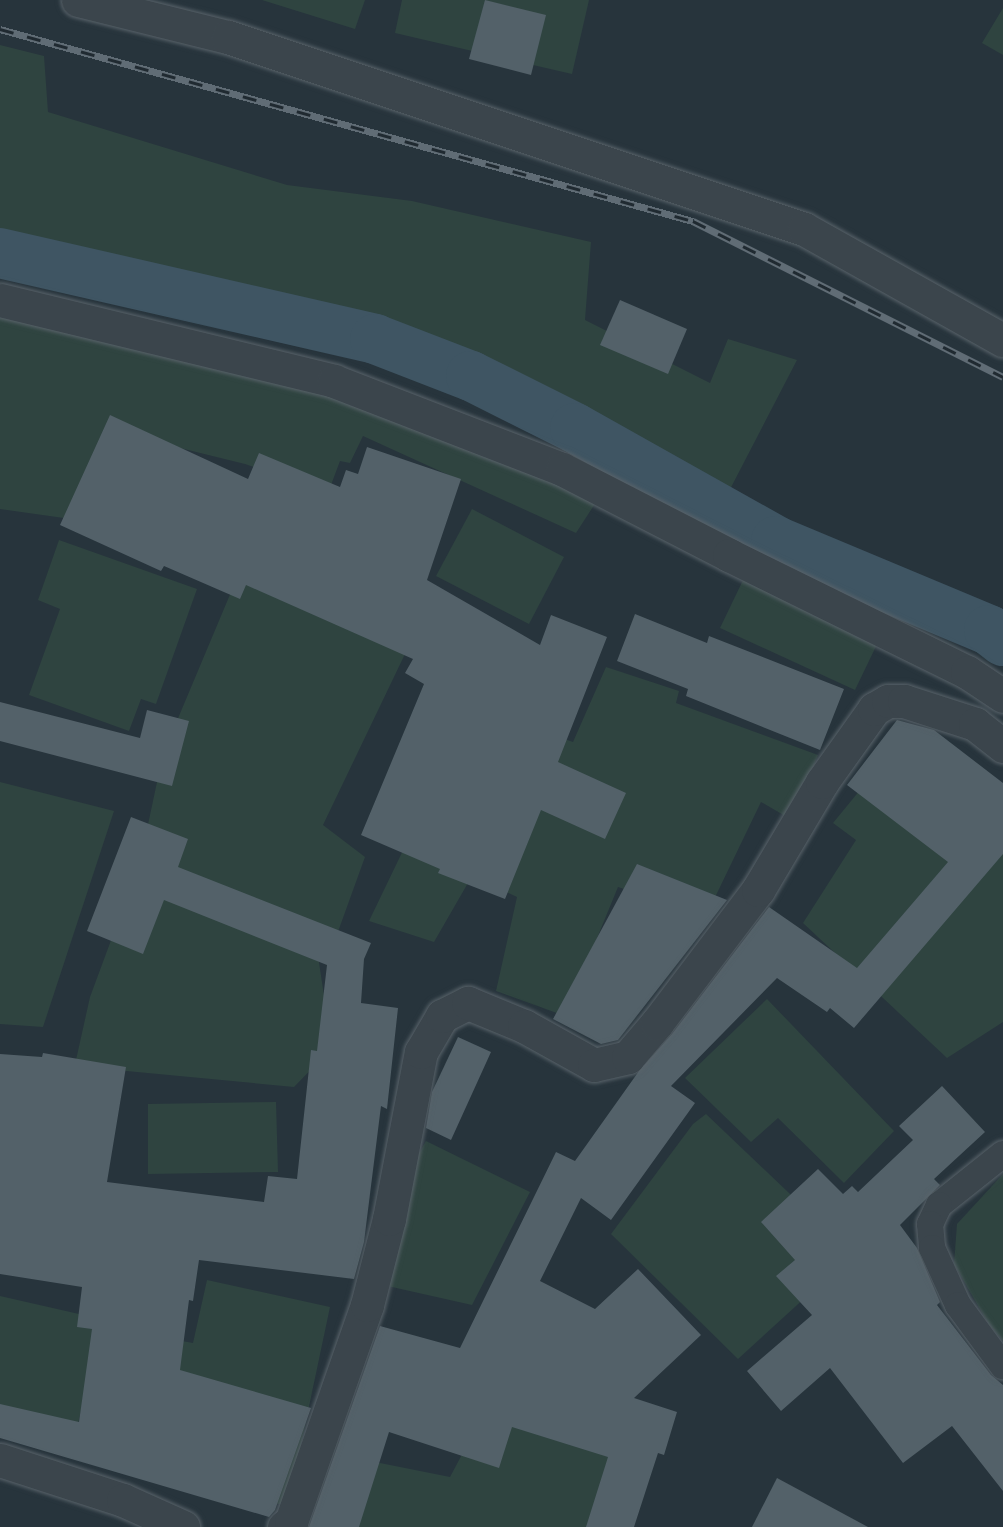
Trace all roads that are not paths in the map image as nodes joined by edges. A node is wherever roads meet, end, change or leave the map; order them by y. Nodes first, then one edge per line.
1 (78, 0) edge
2 (0, 300) edge
3 (1003, 340) edge
4 (1003, 696) edge
5 (1003, 746) edge
6 (1003, 1154) edge
7 (1003, 1366) edge
8 (0, 1460) edge
9 (183, 1527) edge
10 (284, 1527) edge

1 - 3 street
2 - 4 street
5 - 10 street
6 - 7 lane
8 - 9 street

